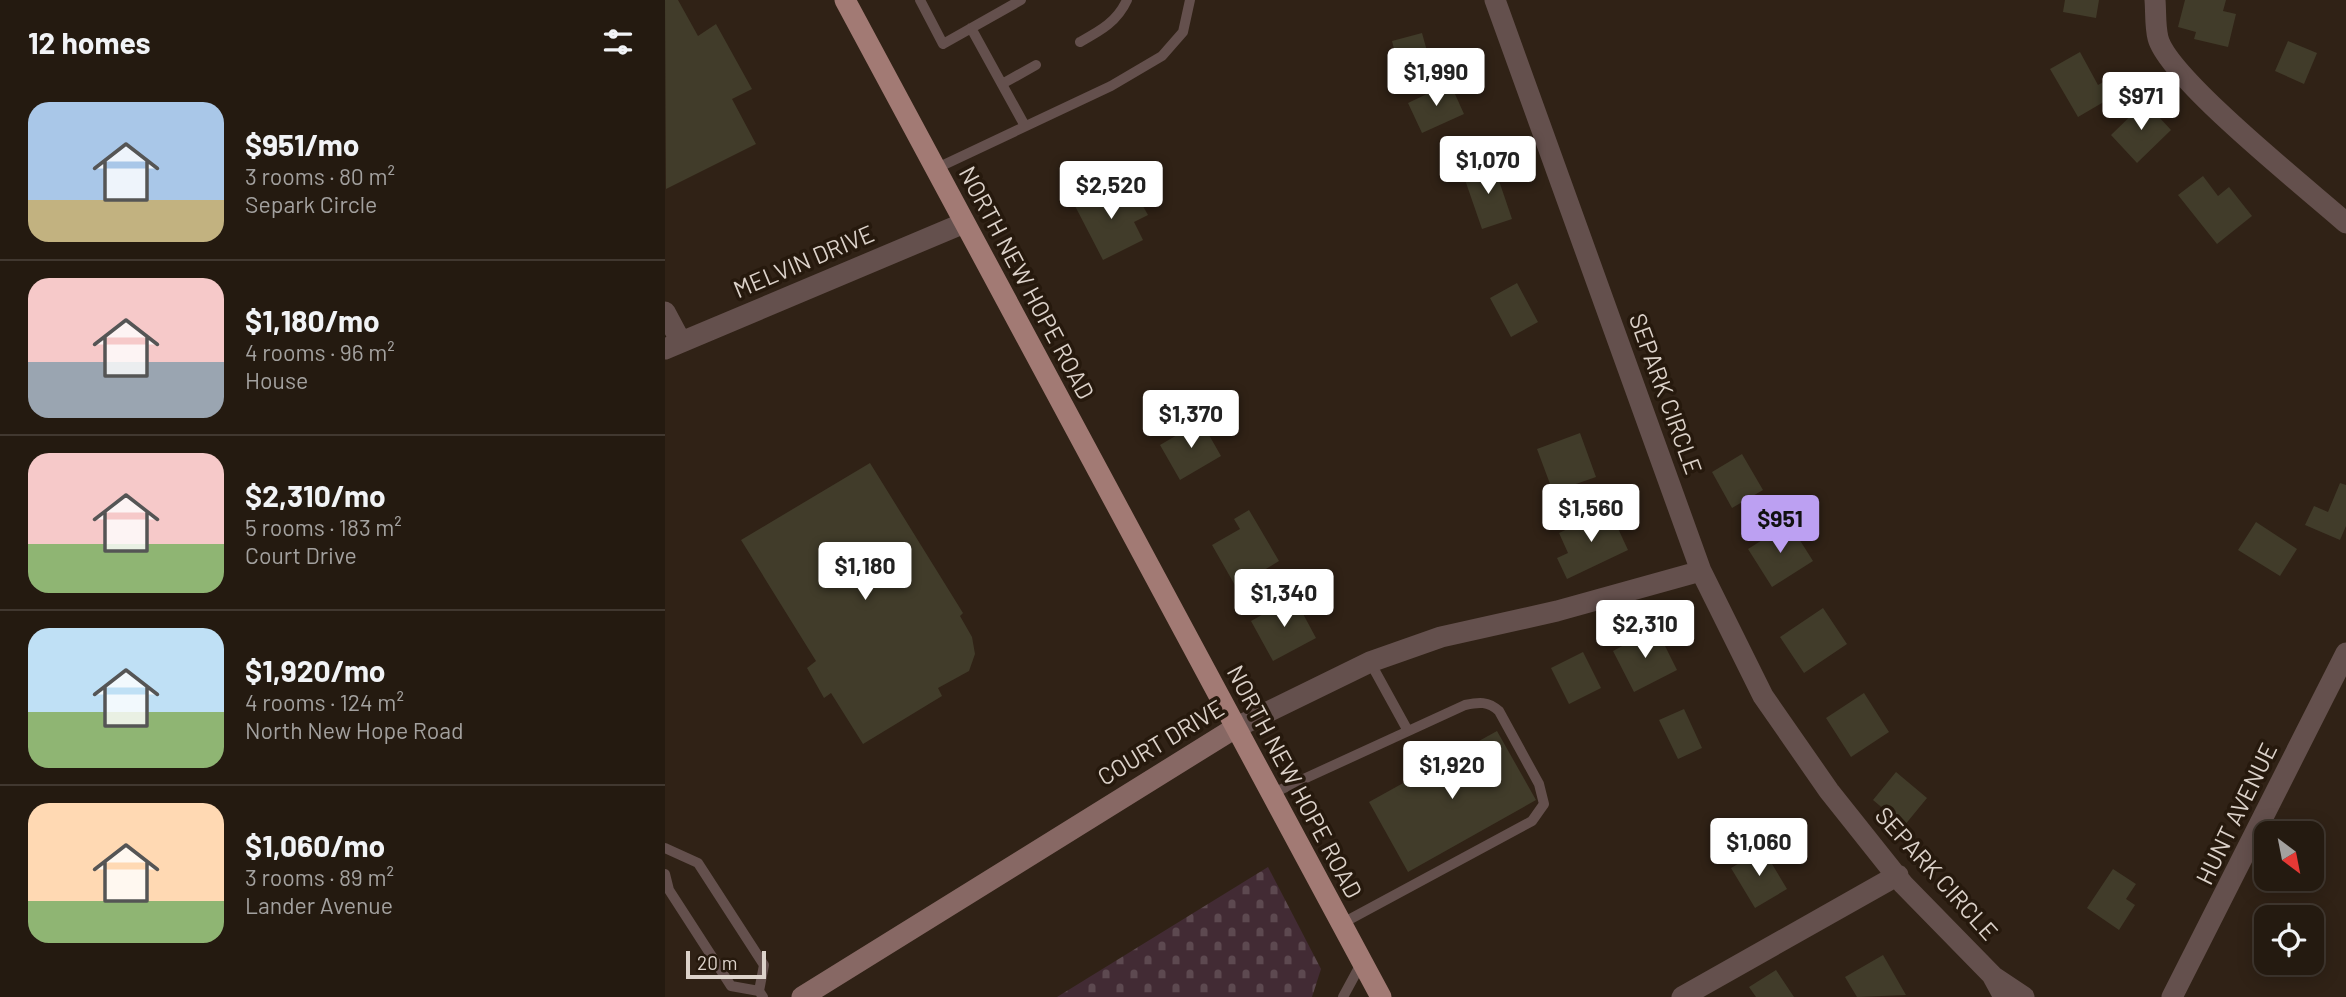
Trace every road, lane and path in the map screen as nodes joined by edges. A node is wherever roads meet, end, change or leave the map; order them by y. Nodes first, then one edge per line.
1 (845, 0) edge
2 (920, 0) edge
3 (1021, 0) edge
4 (1127, 0) edge
5 (1190, 0) edge
6 (1495, 0) edge
7 (2155, 0) edge
8 (971, 28) junction
9 (1080, 42) dead end
10 (1036, 65) dead end
11 (1002, 84) junction
12 (1025, 126) junction
13 (935, 169) junction
14 (964, 223) junction
15 (2346, 223) edge
16 (665, 312) edge
17 (673, 346) edge
18 (1701, 570) junction
19 (2346, 653) edge
20 (1370, 662) junction
21 (1235, 728) junction
22 (1408, 731) junction
23 (1271, 794) junction
24 (665, 848) edge
25 (665, 874) edge
26 (1898, 875) junction
27 (1341, 924) junction
28 (1362, 962) junction
29 (1991, 975) junction
30 (761, 994) edge
31 (802, 997) edge
32 (1343, 997) edge
33 (1381, 997) edge
34 (1682, 997) edge
35 (2004, 997) edge
36 (2024, 997) edge
37 (2172, 997) edge

1 - 13 main road, NORTH NEW HOPE ROAD
2 - 8 lane
3 - 8 lane
4 - 9 lane
5 - 12 lane
6 - 18 street, SEPARK CIRCLE
7 - 15 street
8 - 11 lane
10 - 11 lane
11 - 12 lane
12 - 13 lane
13 - 14 main road, NORTH NEW HOPE ROAD
14 - 17 street, MELVIN DRIVE
14 - 21 main road, NORTH NEW HOPE ROAD
16 - 17 street
18 - 20 street, COURT DRIVE
18 - 26 street, SEPARK CIRCLE
19 - 37 street, HUNT AVENUE
20 - 21 street, COURT DRIVE
20 - 22 lane
21 - 23 main road, NORTH NEW HOPE ROAD
21 - 31 street, COURT DRIVE
22 - 23 lane
22 - 27 lane
23 - 27 main road, NORTH NEW HOPE ROAD
24 - 30 lane
25 - 30 lane
26 - 29 street, SEPARK CIRCLE
26 - 34 street
27 - 28 main road, NORTH NEW HOPE ROAD
28 - 32 lane
28 - 33 main road, NORTH NEW HOPE ROAD
29 - 35 street, SEPARK CIRCLE
29 - 36 street, SEPARK CIRCLE

